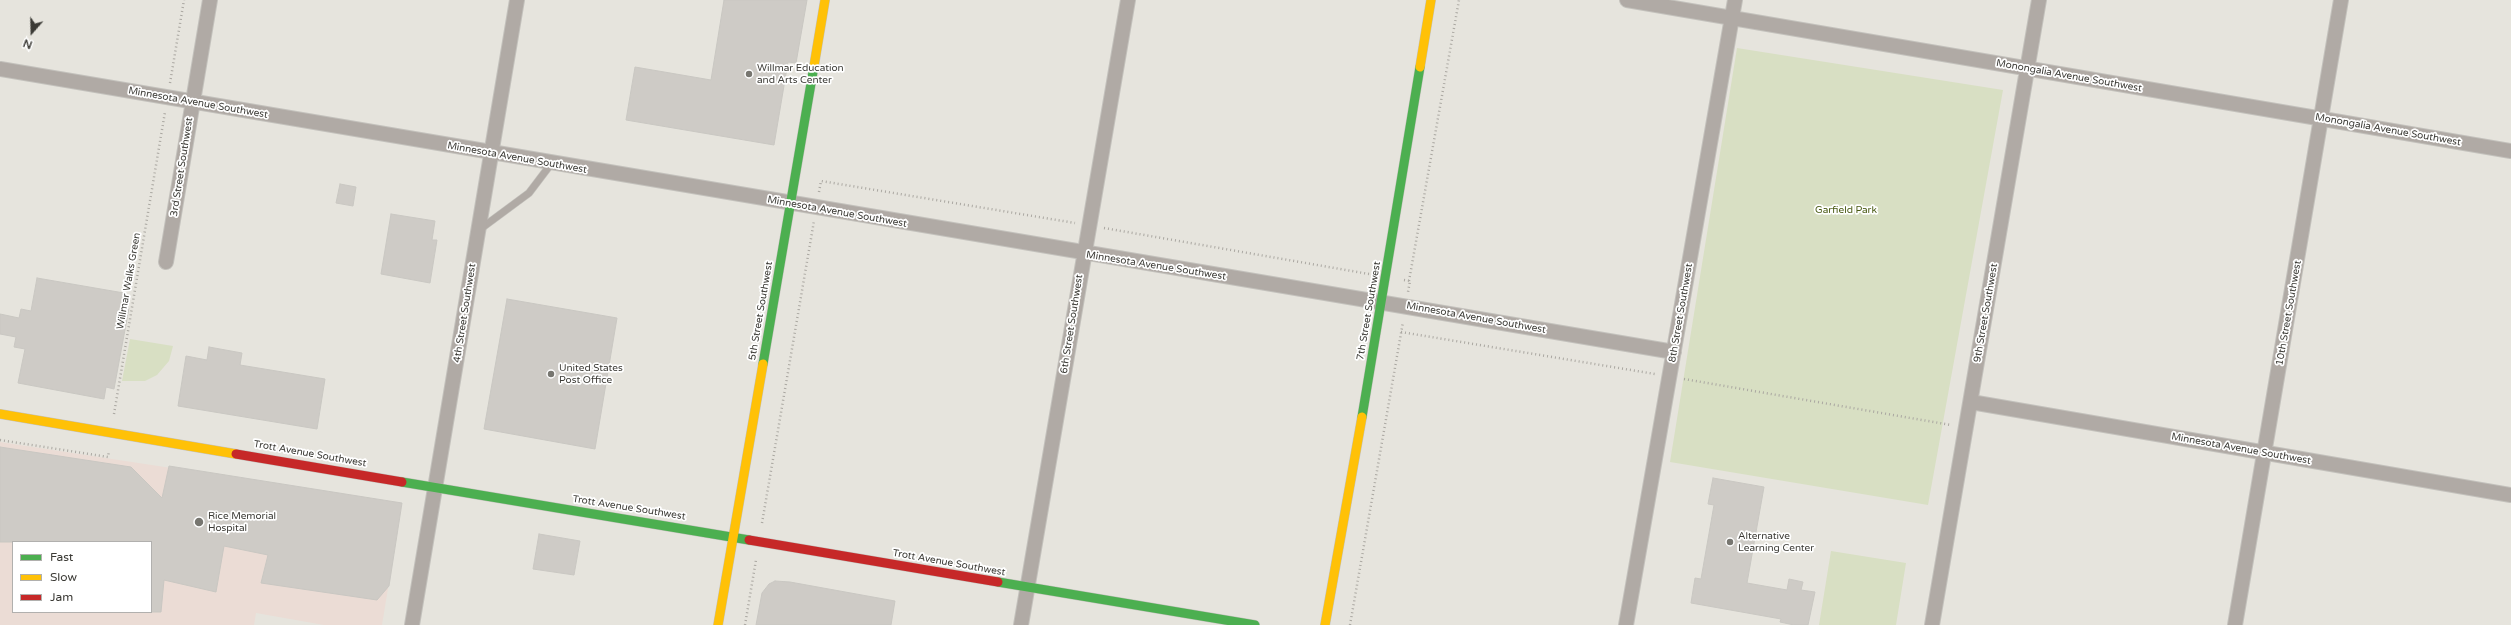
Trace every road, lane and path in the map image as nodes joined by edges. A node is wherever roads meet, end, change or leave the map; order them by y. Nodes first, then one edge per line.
1 (184, 0) edge
2 (210, 0) edge
3 (518, 0) edge
4 (825, 0) edge
5 (1128, 0) edge
6 (1431, 0) edge
7 (1627, 0) edge
8 (1735, 0) edge
9 (2039, 0) edge
10 (2341, 0) edge
11 (1732, 18) junction
12 (0, 69) edge
13 (2027, 69) junction
14 (168, 98) junction
15 (192, 102) junction
16 (2322, 118) junction
17 (2511, 151) edge
18 (491, 153) junction
19 (551, 164) junction
20 (790, 204) junction
21 (478, 230) junction
22 (1084, 254) junction
23 (166, 262) dead end
24 (1382, 302) junction
25 (1674, 352) junction
26 (1971, 402) junction
27 (0, 414) edge
28 (111, 432) junction
29 (0, 440) edge
30 (2265, 453) junction
31 (435, 487) junction
32 (2511, 496) edge
33 (733, 537) junction
34 (1028, 587) junction
35 (412, 625) edge
36 (718, 625) edge
37 (1021, 625) edge
38 (1255, 625) edge
39 (1325, 625) edge
40 (1626, 625) edge
41 (1932, 625) edge
42 (2235, 625) edge

1 - 14 path, Willmar Walks Green
2 - 15 street, 3rd Street Southwest
3 - 18 street, 4th Street Southwest
4 - 20 street, 5th Street Southwest
5 - 22 street, 6th Street Southwest
6 - 24 street, 7th Street Southwest
7 - 11 street, Monongalia Avenue Southwest
8 - 11 street, 8th Street Southwest
9 - 13 street, 9th Street Southwest
10 - 16 street, 10th Street Southwest
11 - 13 street, Monongalia Avenue Southwest
11 - 25 street, 8th Street Southwest
12 - 14 street, Minnesota Avenue Southwest
13 - 16 street, Monongalia Avenue Southwest
13 - 26 street, 9th Street Southwest
14 - 15 street, Minnesota Avenue Southwest
14 - 28 path, Willmar Walks Green
15 - 18 street, Minnesota Avenue Southwest
15 - 23 street, 3rd Street Southwest
16 - 17 street, Monongalia Avenue Southwest
16 - 30 street, 10th Street Southwest
18 - 19 street, Minnesota Avenue Southwest
18 - 21 street, 4th Street Southwest
19 - 20 street, Minnesota Avenue Southwest
19 - 21 lane
20 - 22 street, Minnesota Avenue Southwest
20 - 33 street, 5th Street Southwest
21 - 31 street, 4th Street Southwest
22 - 24 street, Minnesota Avenue Southwest
22 - 34 street, 6th Street Southwest
24 - 25 street, Minnesota Avenue Southwest
24 - 39 street, 7th Street Southwest
25 - 40 street, 8th Street Southwest
26 - 30 street, Minnesota Avenue Southwest
26 - 41 street, 9th Street Southwest
27 - 28 street, Trott Avenue Southwest
28 - 29 path, Willmar Walks Green
28 - 31 street, Trott Avenue Southwest
30 - 32 street, Minnesota Avenue Southwest
30 - 42 street, 10th Street Southwest
31 - 33 street, Trott Avenue Southwest
31 - 35 street, 4th Street Southwest
33 - 34 street, Trott Avenue Southwest
33 - 36 street, 5th Street Southwest
34 - 37 street, 6th Street Southwest
34 - 38 street, Trott Avenue Southwest

